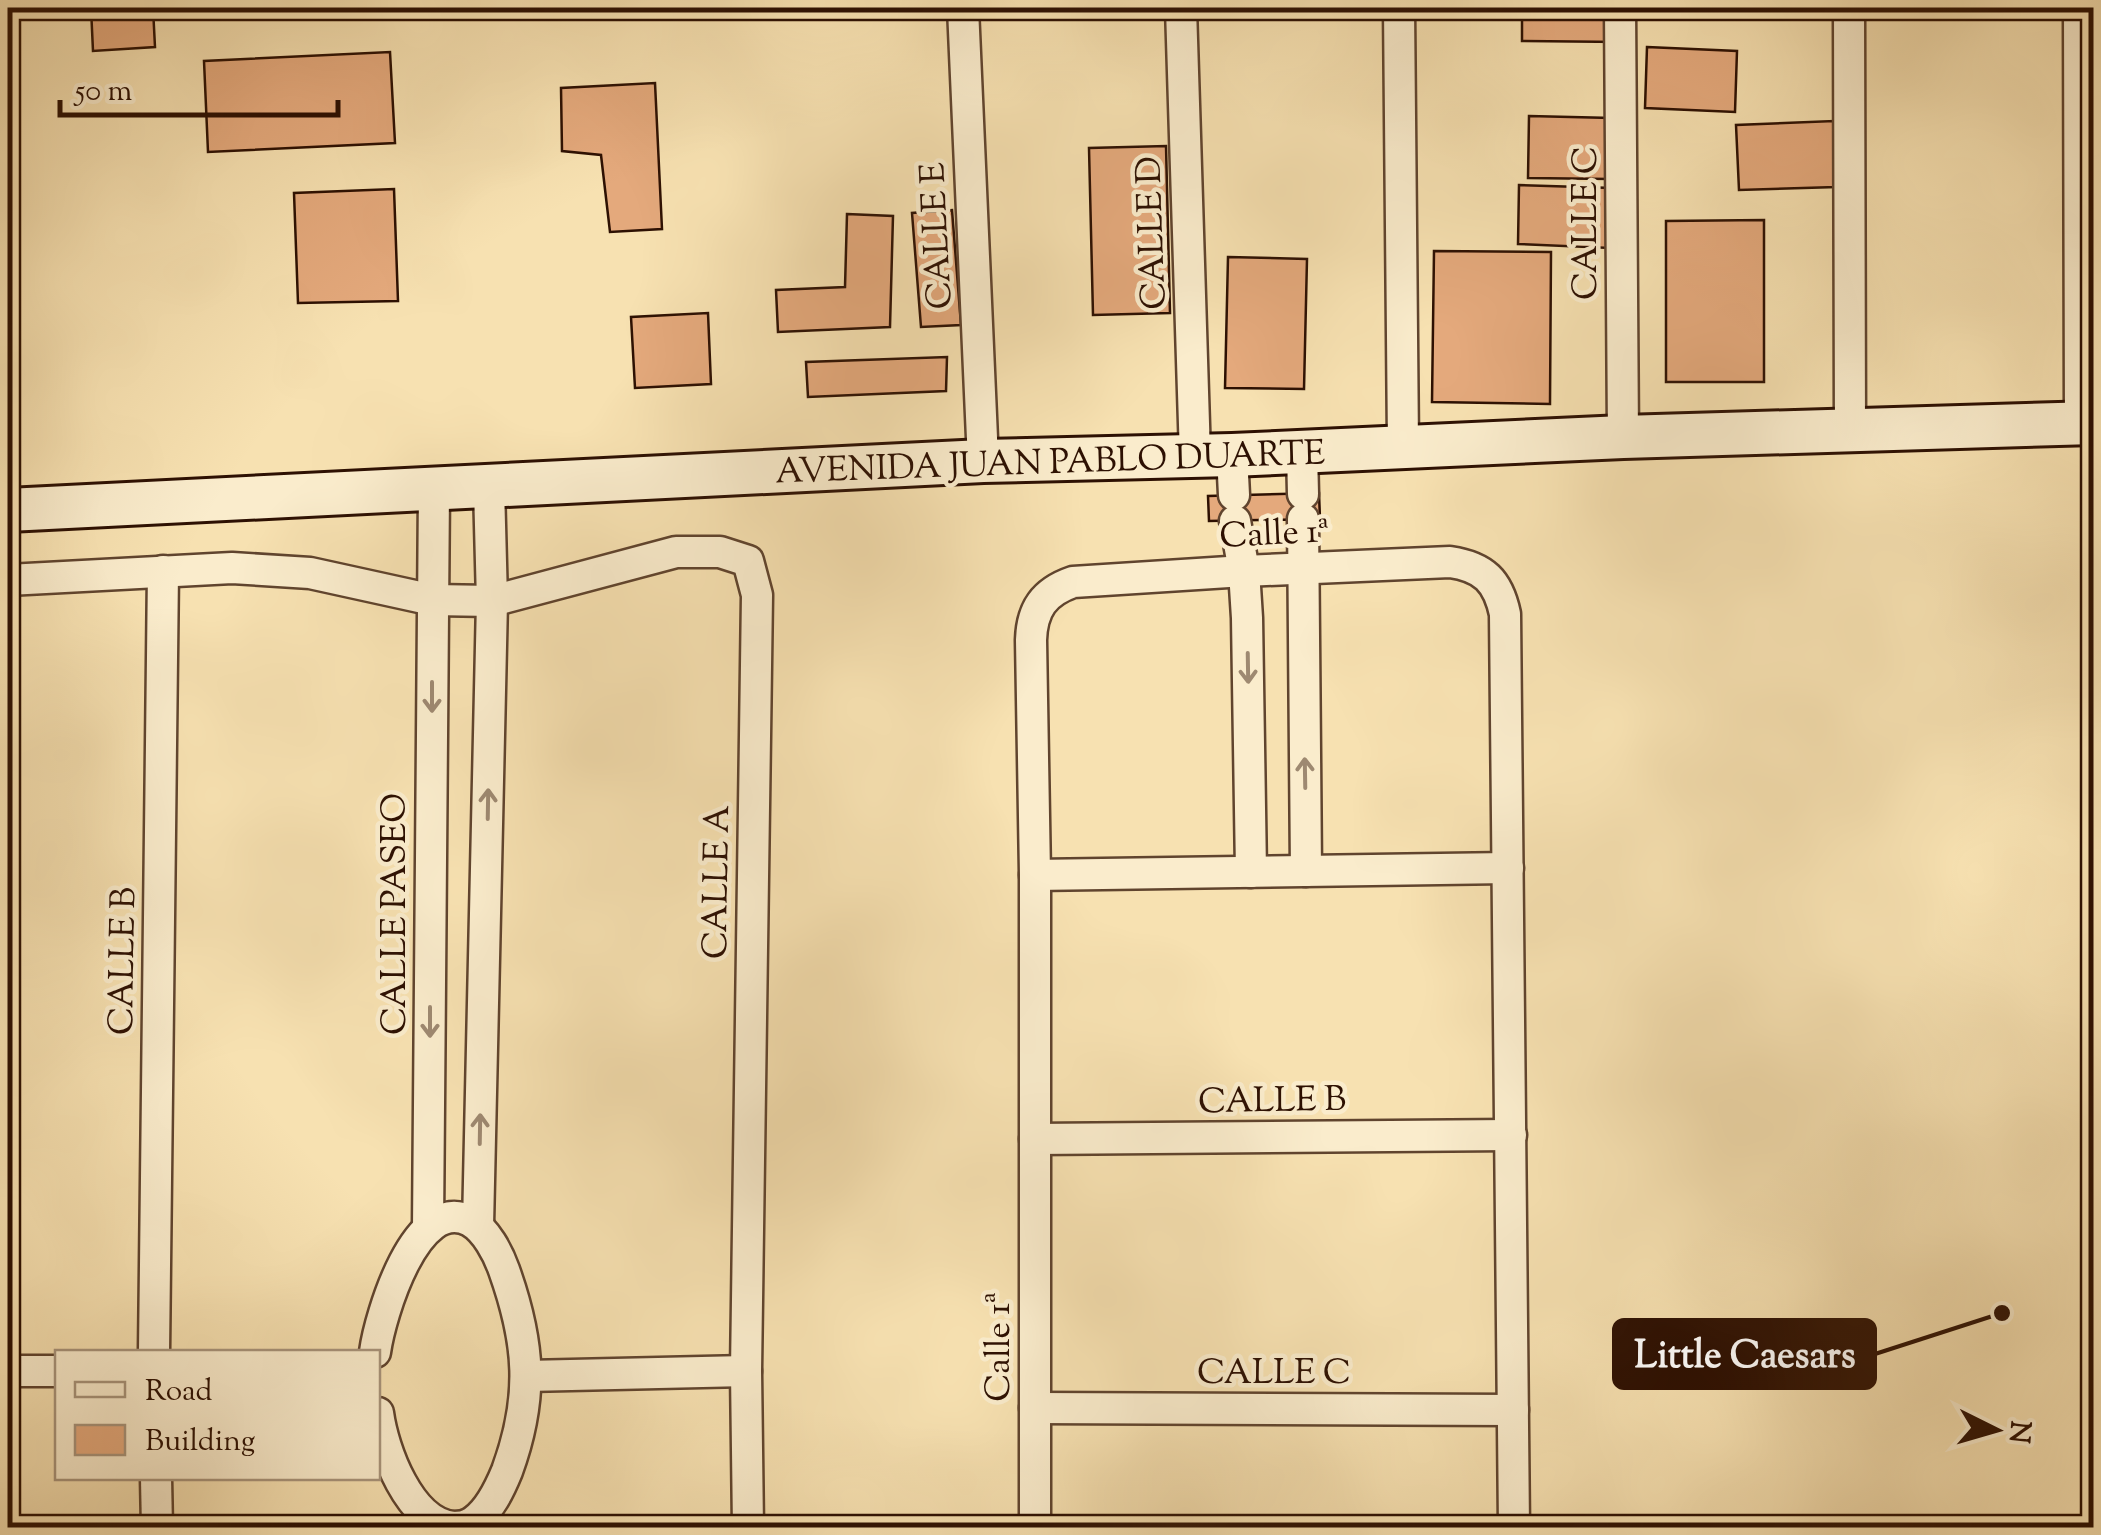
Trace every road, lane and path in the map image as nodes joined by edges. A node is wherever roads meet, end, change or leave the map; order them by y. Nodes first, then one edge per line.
1 (963, 8) edge
2 (1181, 8) edge
3 (1399, 8) edge
4 (1620, 8) edge
5 (1849, 8) edge
6 (2079, 8) edge
7 (2087, 423) edge
8 (1850, 430) junction
9 (1623, 437) junction
10 (1402, 446) junction
11 (1302, 451) junction
12 (983, 461) junction
13 (1224, 482) junction
14 (488, 487) junction
15 (434, 489) junction
16 (8, 510) edge
17 (1303, 568) junction
18 (163, 571) junction
19 (1244, 571) junction
20 (8, 580) edge
21 (433, 600) junction
22 (492, 600) junction
23 (1508, 868) junction
24 (1306, 871) junction
25 (1251, 872) junction
26 (1035, 875) junction
27 (1510, 1134) junction
28 (1035, 1139) junction
29 (478, 1226) junction
30 (428, 1228) junction
31 (154, 1350) edge
32 (375, 1350) edge
33 (8, 1371) edge
34 (55, 1371) edge
35 (746, 1371) junction
36 (527, 1376) junction
37 (1035, 1408) junction
38 (1513, 1410) junction
39 (380, 1421) edge
40 (156, 1480) edge
41 (430, 1523) edge
42 (474, 1525) edge
43 (157, 1528) edge
44 (748, 1528) edge
45 (1035, 1528) edge
46 (1514, 1528) edge

1 - 12 street, CALLE E
2 - 13 street, CALLE D
3 - 10 street
4 - 9 street, CALLE C
5 - 8 street
6 - 7 street
7 - 8 street, AVENIDA JUAN PABLO DUARTE
8 - 9 street, AVENIDA JUAN PABLO DUARTE
9 - 10 street, AVENIDA JUAN PABLO DUARTE
10 - 11 street, AVENIDA JUAN PABLO DUARTE
11 - 13 street, AVENIDA JUAN PABLO DUARTE
11 - 17 street
12 - 13 street, AVENIDA JUAN PABLO DUARTE
12 - 14 street, AVENIDA JUAN PABLO DUARTE
13 - 19 street, CALLE D
14 - 15 street, AVENIDA JUAN PABLO DUARTE
14 - 22 street
15 - 16 street, AVENIDA JUAN PABLO DUARTE
15 - 21 street, CALLE PASEO
17 - 19 street, Calle 1ª
17 - 23 street, Calle 1ª
24 -> 17 street
18 - 20 street
18 - 21 street
18 - 31 street, CALLE B
19 -> 25 street, CALLE D
19 - 26 street, Calle 1ª
21 - 22 street, CALLE A
21 -> 30 street, CALLE PASEO
29 -> 22 street
22 - 35 street, CALLE A
23 - 24 street
23 - 27 street, Calle 1ª
24 - 25 street
25 - 26 street
26 - 28 street, Calle 1ª
27 - 28 street, CALLE B
27 - 38 street, Calle 1ª
28 - 37 street, Calle 1ª
29 - 30 street
29 - 36 street
30 - 32 street
33 - 34 street
35 - 36 street
35 - 44 street, CALLE A
36 - 42 street
37 - 38 street, CALLE C
37 - 45 street, Calle 1ª
38 - 46 street, Calle 1ª
39 - 41 street
40 - 43 street
41 - 42 street

